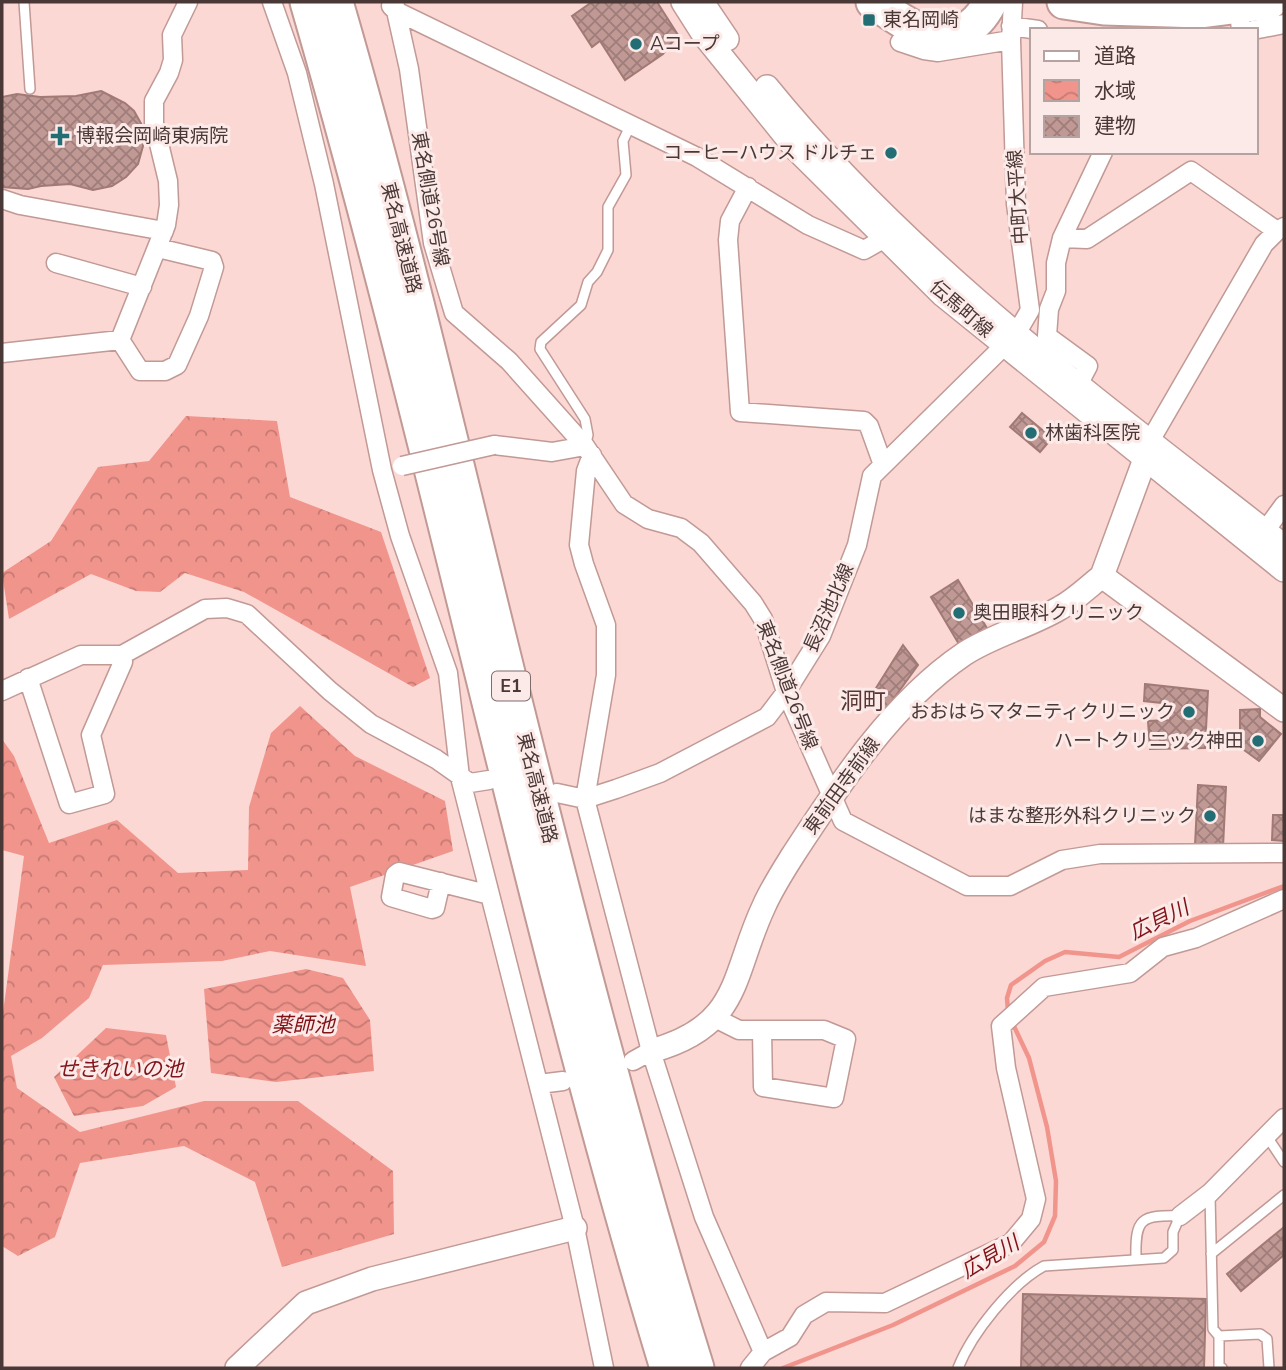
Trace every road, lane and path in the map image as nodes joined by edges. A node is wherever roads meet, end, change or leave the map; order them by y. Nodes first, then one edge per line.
1 (24, 2) edge
2 (188, 2) edge
3 (271, 2) edge
4 (307, 2) edge
5 (336, 2) edge
6 (683, 2) edge
7 (702, 2) edge
8 (873, 2) edge
9 (1013, 2) edge
10 (1064, 2) edge
11 (1270, 2) edge
12 (392, 5) edge
13 (1239, 11) dead end
14 (1004, 22) edge
15 (1284, 24) edge
16 (1030, 28) edge
17 (1241, 28) edge
18 (1258, 29) edge
19 (900, 43) dead end
20 (30, 89) dead end
21 (631, 124) junction
22 (1102, 154) edge
23 (748, 187) junction
24 (2, 199) edge
25 (1280, 229) edge
26 (891, 232) junction
27 (1062, 238) junction
28 (161, 239) junction
29 (56, 263) dead end
30 (142, 287) junction
31 (120, 340) junction
32 (1010, 340) junction
33 (2, 353) edge
34 (1079, 383) junction
35 (589, 450) junction
36 (1148, 450) junction
37 (883, 465) junction
38 (382, 470) junction
39 (1284, 505) edge
40 (1265, 531) junction
41 (1284, 546) edge
42 (1284, 570) edge
43 (1102, 576) junction
44 (122, 655) junction
45 (28, 678) junction
46 (2, 691) edge
47 (786, 692) junction
48 (1284, 710) edge
49 (460, 777) junction
50 (489, 780) dead end
51 (557, 793) dead end
52 (831, 796) junction
53 (585, 799) junction
54 (1284, 853) edge
55 (440, 882) dead end
56 (490, 895) junction
57 (1284, 899) edge
58 (713, 1017) junction
59 (762, 1030) junction
60 (642, 1056) junction
61 (563, 1081) dead end
62 (539, 1084) junction
63 (1284, 1118) edge
64 (1266, 1135) junction
65 (1284, 1162) edge
66 (1210, 1193) junction
67 (1284, 1195) edge
68 (1180, 1216) junction
69 (575, 1228) junction
70 (1211, 1254) junction
71 (1136, 1258) junction
72 (1219, 1336) junction
73 (763, 1352) junction
74 (237, 1368) edge
75 (604, 1368) edge
76 (667, 1368) edge
77 (697, 1368) edge
78 (750, 1368) edge
79 (958, 1368) edge
80 (1222, 1368) edge
81 (1269, 1368) edge

1 - 20 lane
2 - 28 street
3 - 38 street
4 - 76 highway, 東名高速道路 / E1
5 - 77 highway, 東名高速道路 / E1
6 - 26 street, 伝馬町線
7 - 26 street, 伝馬町線
8 - 14 highway
9 - 14 street, 中町大平線
10 - 11 highway
12 - 21 street
12 - 35 street, 東名側道26号線
13 - 17 street
14 - 16 street
14 - 19 street
14 - 32 street, 中町大平線
15 - 18 street
21 - 23 street
21 - 35 lane
22 - 27 street
23 - 26 street
23 - 37 street
24 - 28 street
25 - 27 street
25 - 36 street
26 - 32 street, 伝馬町線
27 - 34 street
28 - 30 street
28 - 31 street
29 - 30 street
30 - 31 street
31 - 33 street
32 - 34 street, 伝馬町線
32 - 36 street, 伝馬町線
32 - 37 street, 長沼池北線
34 - 36 street, 伝馬町線
35 - 38 street, bridge
35 - 47 street, 東名側道26号線
35 - 53 street
36 - 40 street, 伝馬町線
36 - 42 street, 伝馬町線
36 - 43 street
37 - 47 street, 長沼池北線
38 - 49 street
39 - 40 street
40 - 41 street, 伝馬町線
43 - 48 street
43 - 52 street, 東前田寺前線
44 - 45 street
44 - 45 street
44 - 49 street
45 - 46 street
47 - 52 street, 東名側道26号線
47 - 53 street, 長沼池北線
49 - 50 street
49 - 56 street
51 - 53 street
52 - 54 street, 東名側道26号線
52 - 58 street, 東前田寺前線
53 - 60 street
55 - 56 street
56 - 62 street
57 - 73 street
58 - 59 street
58 - 60 street, 東前田寺前線
59 - 59 street
60 - 73 street
61 - 62 street
62 - 69 street
63 - 64 street
64 - 65 lane
64 - 66 street
66 - 68 street
66 - 70 lane
67 - 70 lane
68 - 71 lane
68 - 71 lane
69 - 74 street
69 - 75 street
70 - 72 lane
71 - 79 lane
72 - 80 lane
72 - 81 lane
73 - 78 street

